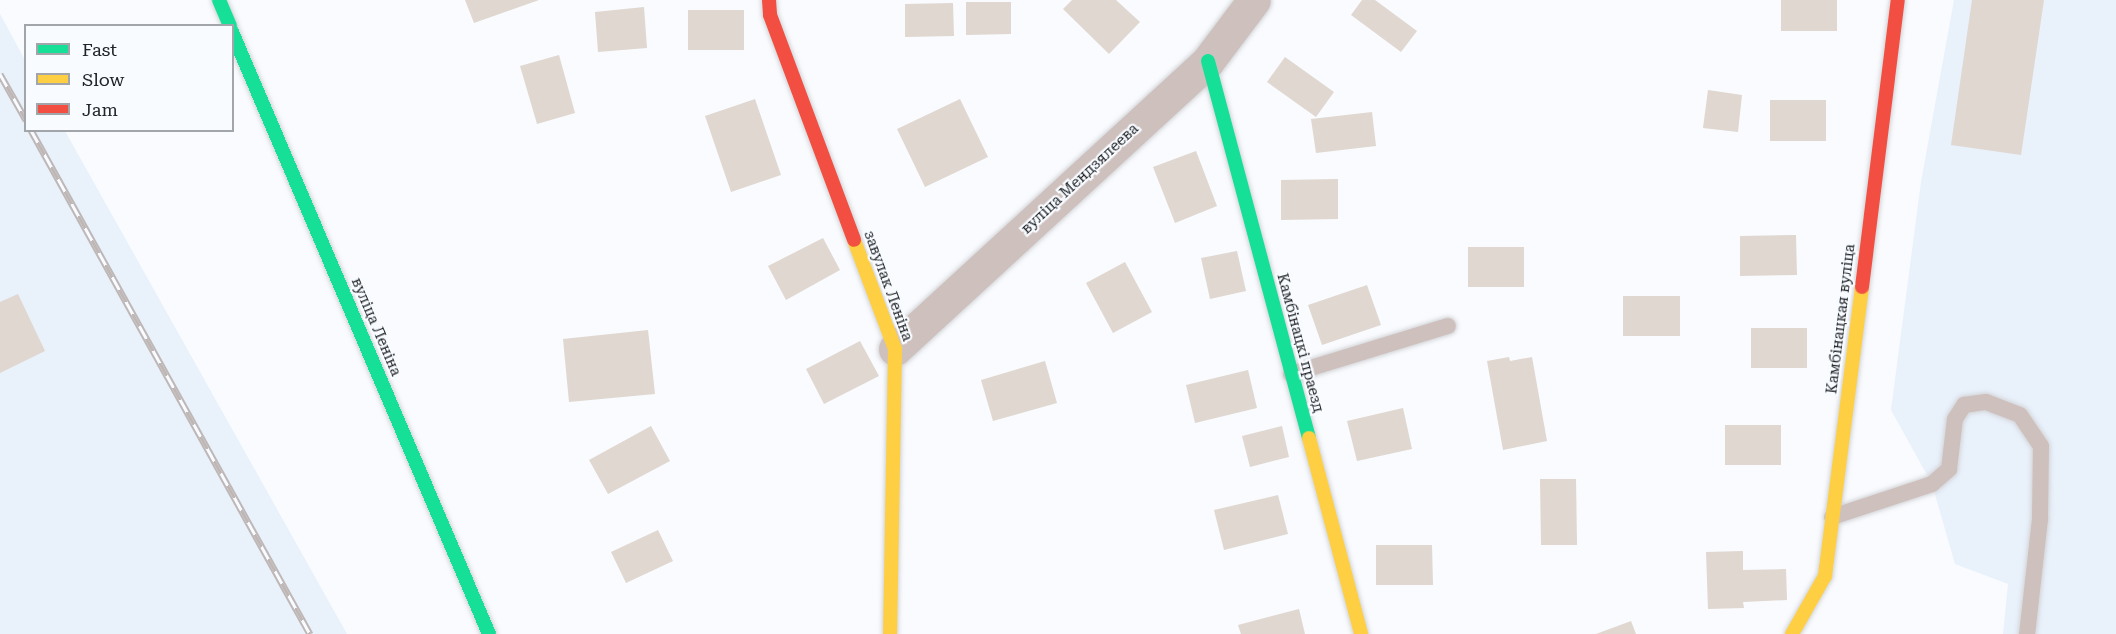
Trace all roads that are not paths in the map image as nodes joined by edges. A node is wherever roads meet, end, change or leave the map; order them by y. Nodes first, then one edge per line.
1 (219, 0) edge
2 (769, 0) edge
3 (1254, 0) edge
4 (1898, 0) edge
5 (229, 24) edge
6 (234, 37) edge
7 (1208, 62) junction
8 (1448, 326) dead end
9 (895, 349) junction
10 (1291, 374) junction
11 (1832, 517) junction
12 (489, 634) edge
13 (890, 634) edge
14 (1360, 634) edge
15 (1792, 634) edge
16 (2027, 634) edge

1 - 5 street
2 - 9 street, завулак Леніна
3 - 7 street, вуліца Мендзялеева
4 - 11 street, Камбінацкая вуліца
6 - 12 street, вуліца Леніна
7 - 9 street, вуліца Мендзялеева
7 - 10 street, Камбінацкі праезд
8 - 10 lane
9 - 13 street, завулак Леніна
10 - 14 street, Камбінацкі праезд
11 - 15 street, Камбінацкая вуліца
11 - 16 lane

